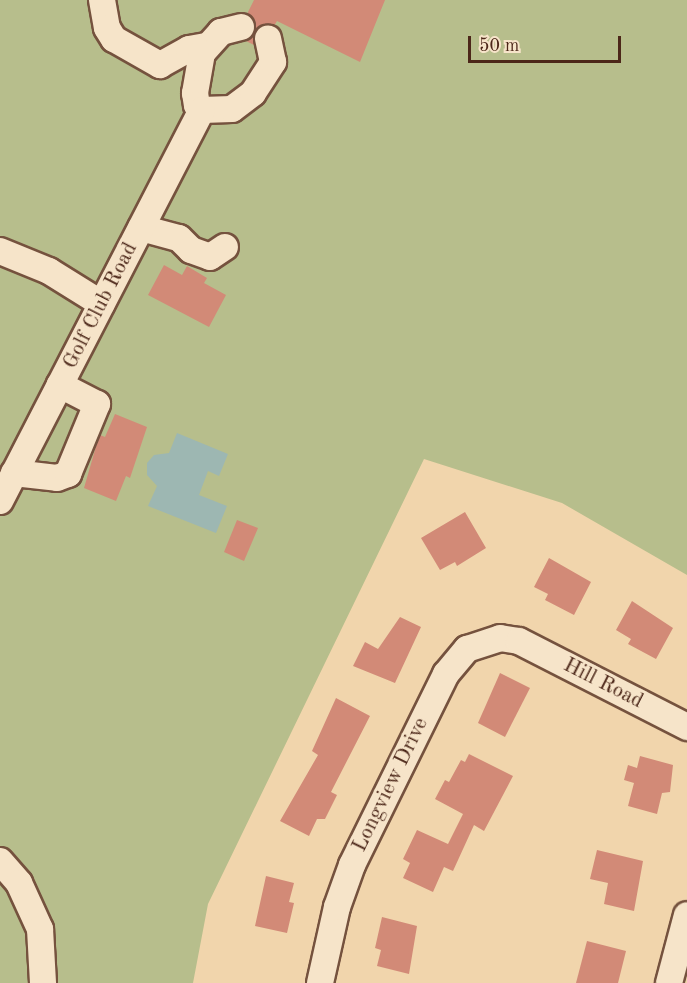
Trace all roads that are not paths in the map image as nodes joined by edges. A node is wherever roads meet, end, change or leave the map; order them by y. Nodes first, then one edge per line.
1 (102, 0) edge
2 (241, 27) dead end
3 (268, 39) dead end
4 (206, 46) junction
5 (202, 110) junction
6 (141, 228) junction
7 (225, 248) dead end
8 (0, 250) edge
9 (102, 304) junction
10 (60, 385) junction
11 (14, 473) junction
12 (0, 501) edge
13 (519, 641) joint
14 (687, 727) edge
15 (0, 861) edge
16 (687, 915) edge
17 (43, 983) edge
18 (320, 983) edge
19 (669, 983) edge

1 - 4 street
2 - 4 street
3 - 5 street
4 - 5 street
5 - 6 street, Golf Club Road
6 - 7 street
6 - 9 street, Golf Club Road
8 - 9 street
9 - 10 street, Golf Club Road
10 - 11 street, Golf Club Road
10 - 11 street
11 - 12 street, Golf Club Road
13 - 14 street, Hill Road
13 - 18 street, Longview Drive
15 - 17 street
16 - 19 street

